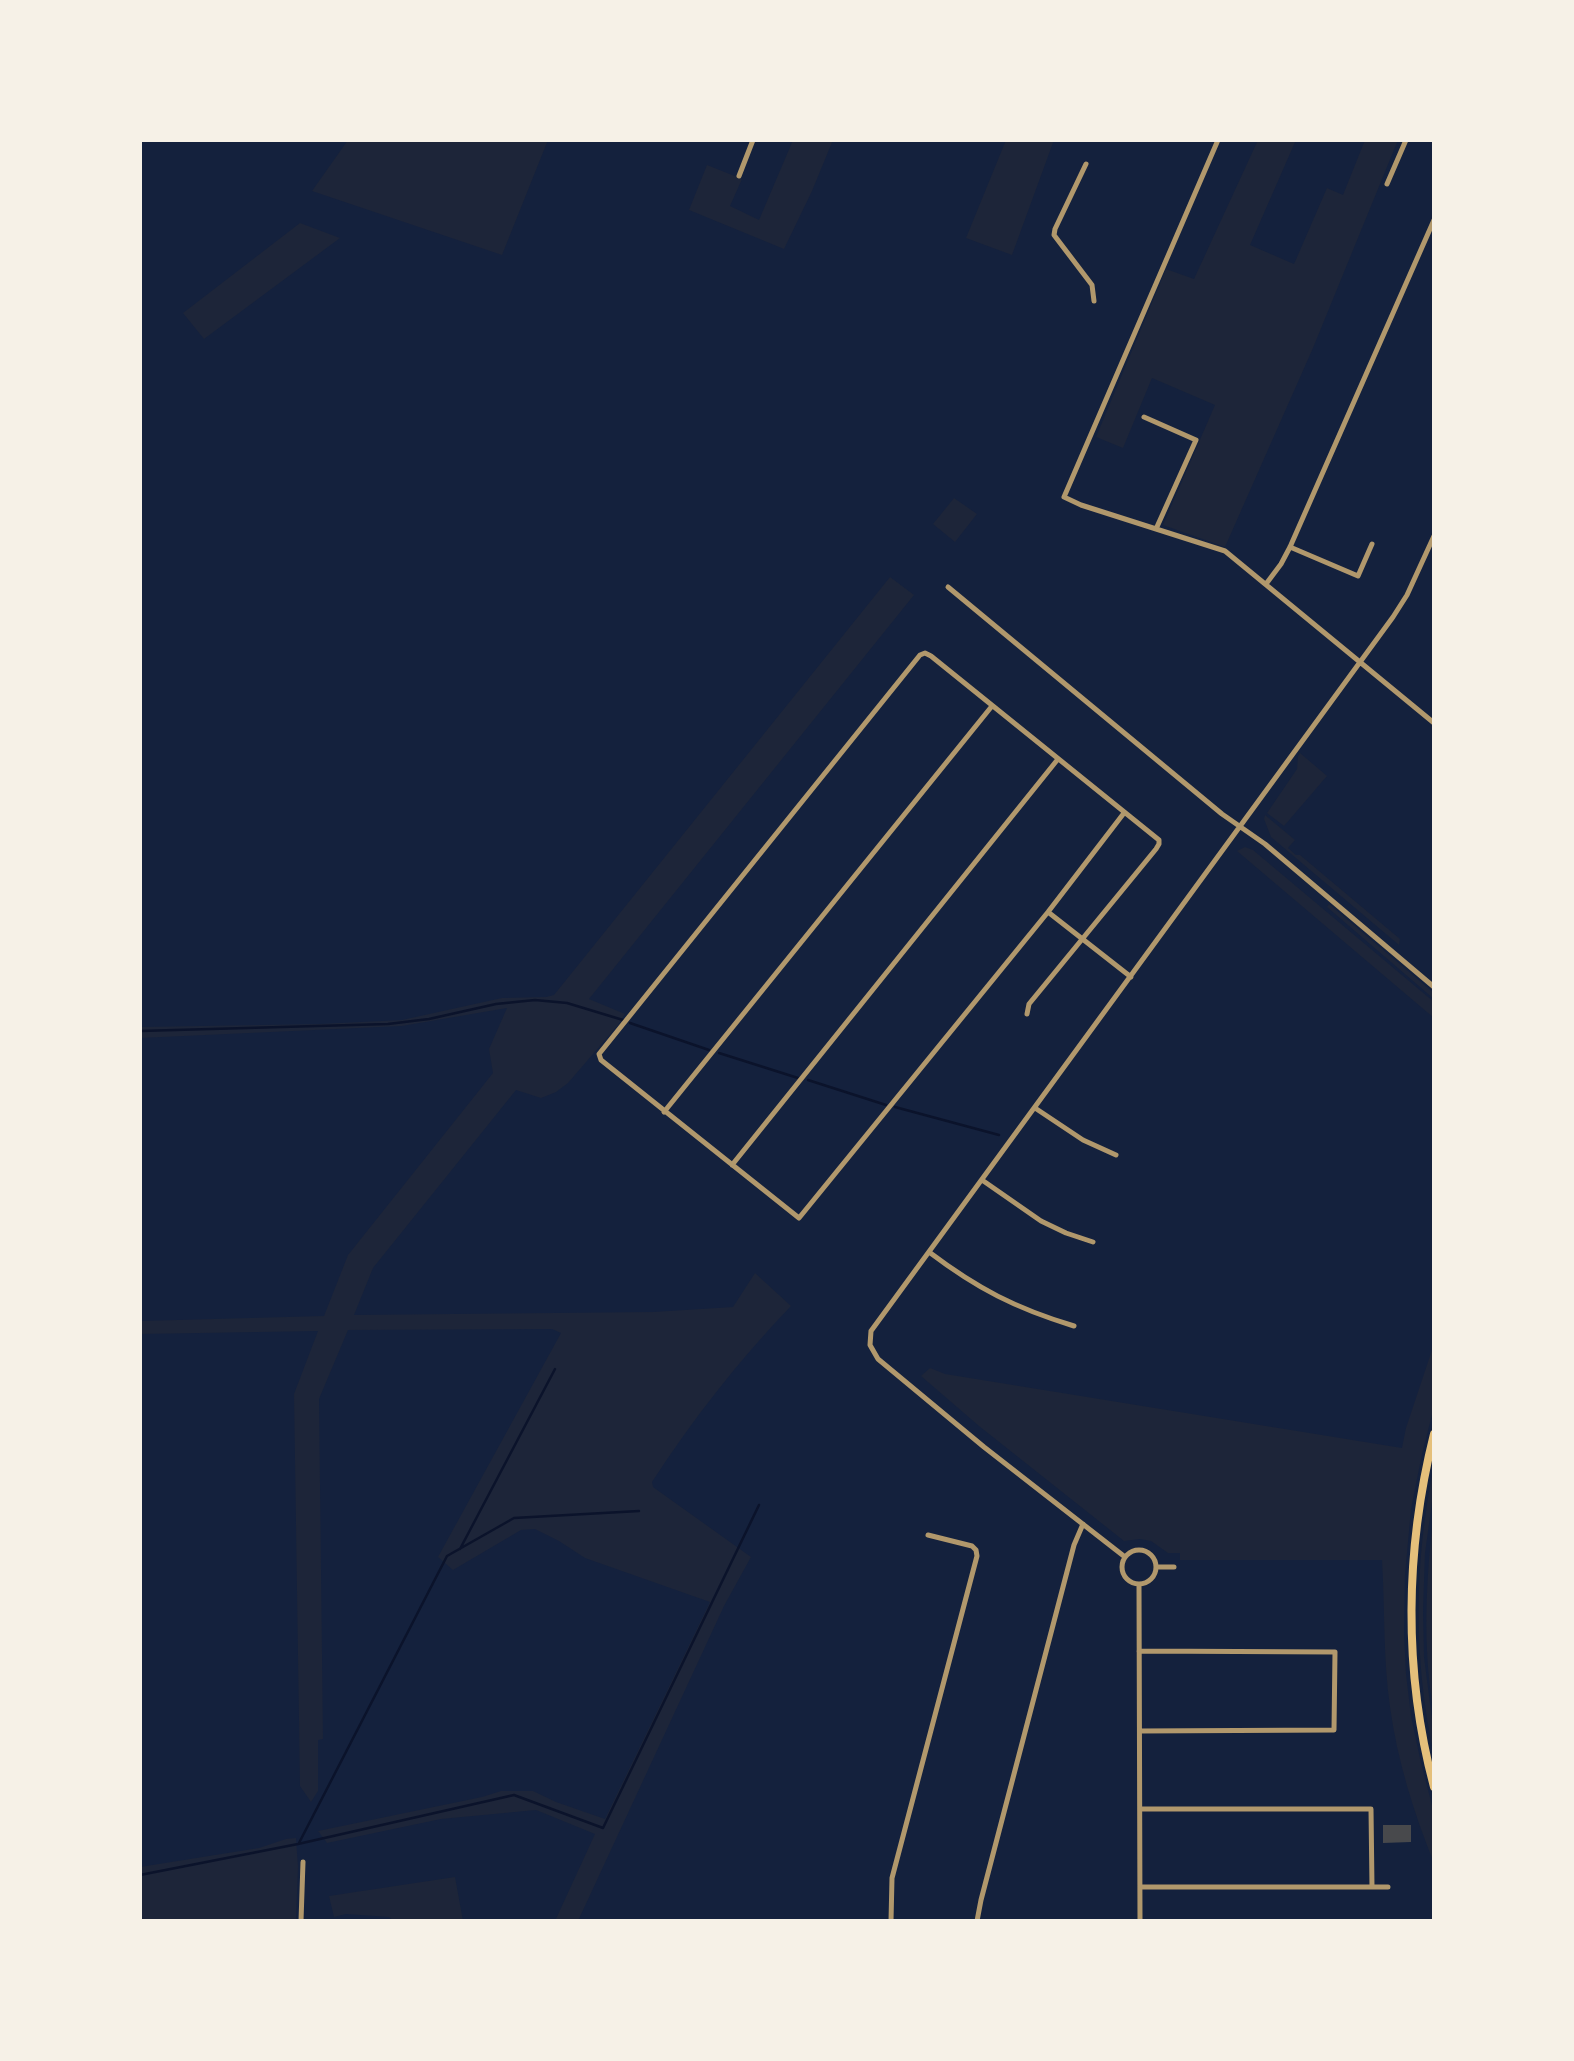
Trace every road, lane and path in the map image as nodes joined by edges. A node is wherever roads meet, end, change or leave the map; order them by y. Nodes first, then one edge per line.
1 (753, 140) edge
2 (1218, 140) edge
3 (1406, 140) edge
4 (1086, 164) dead end
5 (739, 176) dead end
6 (1387, 184) dead end
7 (1434, 219) edge
8 (1094, 301) dead end
9 (1144, 417) dead end
10 (1156, 529) junction
11 (1434, 536) edge
12 (1372, 544) dead end
13 (1290, 547) junction
14 (1266, 584) junction
15 (948, 587) dead end
16 (1360, 663) junction
17 (992, 706) junction
18 (1434, 723) edge
19 (1058, 759) junction
20 (1124, 813) junction
21 (1240, 826) junction
22 (1048, 912) junction
23 (1082, 939) junction
24 (1131, 977) junction
25 (1434, 986) edge
26 (1027, 1014) dead end
27 (1035, 1108) junction
28 (664, 1111) junction
29 (1116, 1155) dead end
30 (732, 1165) junction
31 (982, 1181) junction
32 (1093, 1242) dead end
33 (929, 1252) junction
34 (1074, 1326) dead end
35 (1434, 1434) edge
36 (1083, 1524) junction
37 (929, 1535) dead end
38 (1125, 1557) junction
39 (1156, 1567) junction
40 (1174, 1567) dead end
41 (1139, 1584) junction
42 (1139, 1651) junction
43 (1139, 1731) junction
44 (1434, 1787) edge
45 (1140, 1809) junction
46 (303, 1862) dead end
47 (1140, 1887) junction
48 (1372, 1887) junction
49 (1388, 1887) dead end
50 (301, 1921) edge
51 (891, 1921) edge
52 (977, 1921) edge
53 (1140, 1921) edge

1 - 5 street
2 - 10 street
3 - 6 street
4 - 8 street
7 - 13 street
9 - 10 street
10 - 14 street
11 - 16 street
12 - 13 street
13 - 14 street
14 - 16 street
15 - 21 street
16 - 18 street
16 - 21 street
17 - 19 street
17 - 28 street
17 - 28 street
19 - 20 street
19 - 30 street
20 - 22 street
20 - 23 street
21 - 24 street
21 - 25 street
22 - 23 street
22 - 30 street
23 - 24 street
23 - 26 street
24 - 27 street
27 - 29 street
27 - 31 street
28 - 30 street
31 - 32 street
31 - 33 street
33 - 34 street
33 - 36 street
35 - 44 main road
36 - 38 street
36 - 52 street
37 - 51 street
38 - 39 street
38 - 41 street
39 - 40 street
39 - 41 street
41 - 42 street
42 - 43 street
42 - 43 street
43 - 45 street
45 - 47 street
45 - 48 street
46 - 50 street
47 - 48 street
47 - 53 street
48 - 49 street

